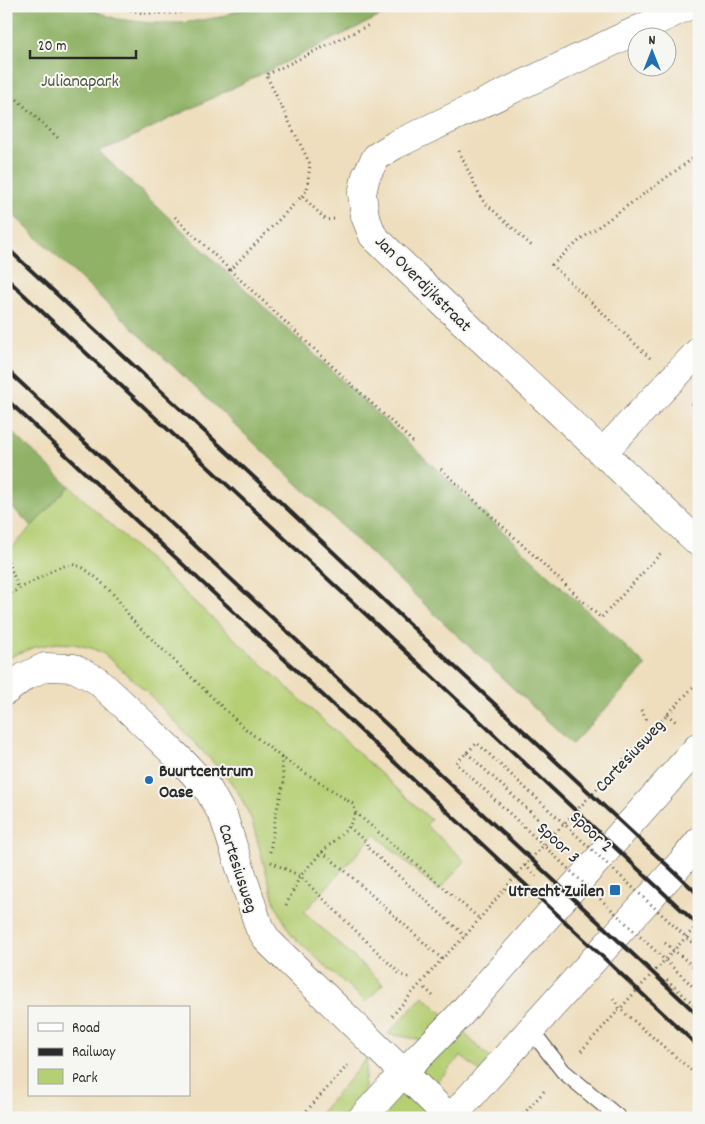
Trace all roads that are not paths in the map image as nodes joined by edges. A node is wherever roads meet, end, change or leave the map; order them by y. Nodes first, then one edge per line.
1 (688, 6) edge
2 (699, 351) edge
3 (602, 453) junction
4 (691, 536) edge
5 (6, 691) edge
6 (699, 746) edge
7 (699, 841) edge
8 (531, 1030) junction
9 (403, 1072) junction
10 (362, 1118) edge
11 (450, 1118) edge
12 (619, 1118) edge

1 - 3 street, Jan Overdijkstraat
2 - 3 street
3 - 4 street, Jan Overdijkstraat
5 - 9 street, Cartesiusweg
6 - 9 street
7 - 8 street, Cartesiusweg
8 - 11 street, Cartesiusweg
8 - 12 lane
9 - 10 street
9 - 11 street, Cartesiusweg

